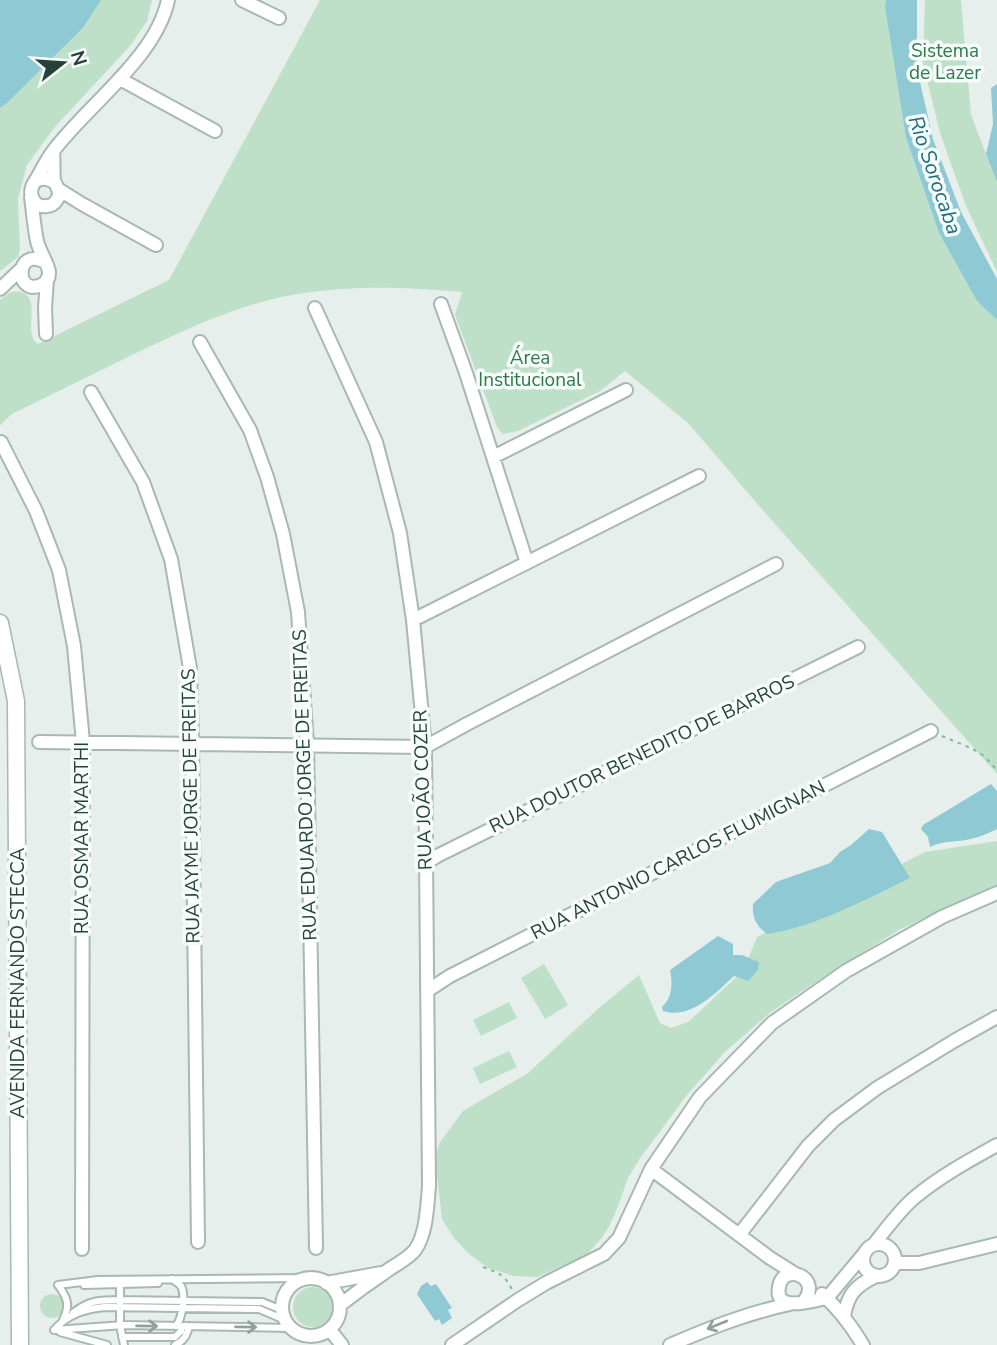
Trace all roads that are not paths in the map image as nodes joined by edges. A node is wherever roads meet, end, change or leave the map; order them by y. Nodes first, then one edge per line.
1 (168, 0) edge
2 (242, 0) edge
3 (279, 18) dead end
4 (120, 79) junction
5 (215, 131) dead end
6 (53, 151) junction
7 (34, 183) junction
8 (56, 185) junction
9 (31, 197) junction
10 (52, 204) junction
11 (82, 204) junction
12 (36, 234) junction
13 (156, 245) dead end
14 (31, 259) junction
15 (45, 262) junction
16 (21, 270) junction
17 (47, 279) junction
18 (29, 285) junction
19 (4, 286) edge
20 (441, 304) dead end
21 (316, 307) dead end
22 (45, 308) junction
23 (46, 334) dead end
24 (200, 342) dead end
25 (626, 390) dead end
26 (91, 391) dead end
27 (1, 442) edge
28 (493, 457) junction
29 (699, 476) dead end
30 (527, 563) junction
31 (776, 564) dead end
32 (413, 620) junction
33 (0, 623) edge
34 (858, 647) dead end
35 (931, 731) road end
36 (39, 742) dead end
37 (83, 742) junction
38 (192, 743) junction
39 (307, 745) junction
40 (425, 747) junction
41 (426, 863) junction
42 (997, 892) edge
43 (427, 991) junction
44 (997, 1017) edge
45 (997, 1145) edge
46 (651, 1169) junction
47 (739, 1235) junction
48 (198, 1242) dead end
49 (874, 1244) junction
50 (997, 1244) edge
51 (316, 1248) dead end
52 (82, 1249) dead end
53 (863, 1255) junction
54 (770, 1258) junction
55 (895, 1263) junction
56 (385, 1272) junction
57 (800, 1276) junction
58 (876, 1276) junction
59 (304, 1280) junction
60 (175, 1281) junction
61 (200, 1281) junction
62 (326, 1283) junction
63 (120, 1284) junction
64 (58, 1285) junction
65 (779, 1287) junction
66 (827, 1298) junction
67 (120, 1303) junction
68 (797, 1303) junction
69 (182, 1304) junction
70 (340, 1306) junction
71 (764, 1309) junction
72 (844, 1316) junction
73 (63, 1320) junction
74 (286, 1320) junction
75 (120, 1325) junction
76 (182, 1326) junction
77 (54, 1330) junction
78 (330, 1330) junction
79 (123, 1341) edge
80 (20, 1345) edge
81 (107, 1345) edge
82 (176, 1345) edge
83 (342, 1345) edge
84 (452, 1345) edge
85 (670, 1345) edge
86 (863, 1345) edge

1 - 4 street
2 - 3 street
4 - 5 street
4 - 6 street
6 - 7 street
6 - 8 street
7 - 8 street
7 - 9 street
8 - 10 street
8 - 11 street
9 - 10 street
9 - 12 street
10 - 11 street
10 - 12 street
11 - 13 street
12 - 14 street
12 - 15 street
14 - 15 street
14 - 16 street
15 - 17 street
16 - 18 street
16 - 19 street
17 - 18 street
17 - 22 street
18 - 19 street
18 - 22 street
20 - 28 street
21 - 32 street, RUA JOÃO COZER
22 - 23 street
24 - 39 street, RUA EDUARDO JORGE DE FREITAS
25 - 28 street
26 - 38 street, RUA JAYME JORGE DE FREITAS
27 - 37 street, RUA OSMAR MARTHI
28 - 30 street
29 - 30 street
30 - 32 street
31 - 40 street
32 - 40 street, RUA JOÃO COZER
33 - 80 street, AVENIDA FERNANDO STECCA
34 - 41 street, RUA DOUTOR BENEDITO DE BARROS
35 - 43 street, RUA ANTONIO CARLOS FLUMIGNAN
36 - 37 street
37 - 38 street
37 - 52 street, RUA OSMAR MARTHI
38 - 39 street
38 - 48 street, RUA JAYME JORGE DE FREITAS
39 - 40 street
39 - 51 street, RUA EDUARDO JORGE DE FREITAS
40 - 41 street, RUA JOÃO COZER
41 - 43 street, RUA JOÃO COZER
42 - 46 street
43 - 56 street, RUA JOÃO COZER
44 - 47 street
45 - 49 street
46 - 47 street
46 - 84 street
47 - 54 street
49 - 53 street
49 - 55 street
50 - 55 street
53 - 58 street
53 - 66 street
54 - 57 street
54 - 65 street
55 - 58 street
56 - 62 street, RUA JOÃO COZER
56 - 70 street, RUA JOÃO COZER
57 - 65 street
57 - 66 street
57 - 68 street
58 - 72 street
59 - 61 lane
59 - 61 lane
59 - 62 street
59 - 74 street
60 - 61 lane
60 - 63 lane
60 - 64 lane
60 - 69 lane
62 - 70 street
63 - 64 lane
63 - 67 lane
64 - 73 lane
65 - 68 street
65 - 71 street
66 - 68 street
66 - 72 street
67 - 69 lane
67 - 73 lane
67 - 75 lane
68 - 71 street
69 - 74 lane
69 - 76 lane
70 - 78 street
71 -> 85 street
72 - 86 street
73 - 77 lane
76 -> 74 lane
74 - 78 street
75 -> 76 lane
75 - 77 lane
75 - 79 lane
76 - 79 lane
76 - 82 lane
77 - 81 lane
78 - 83 street

